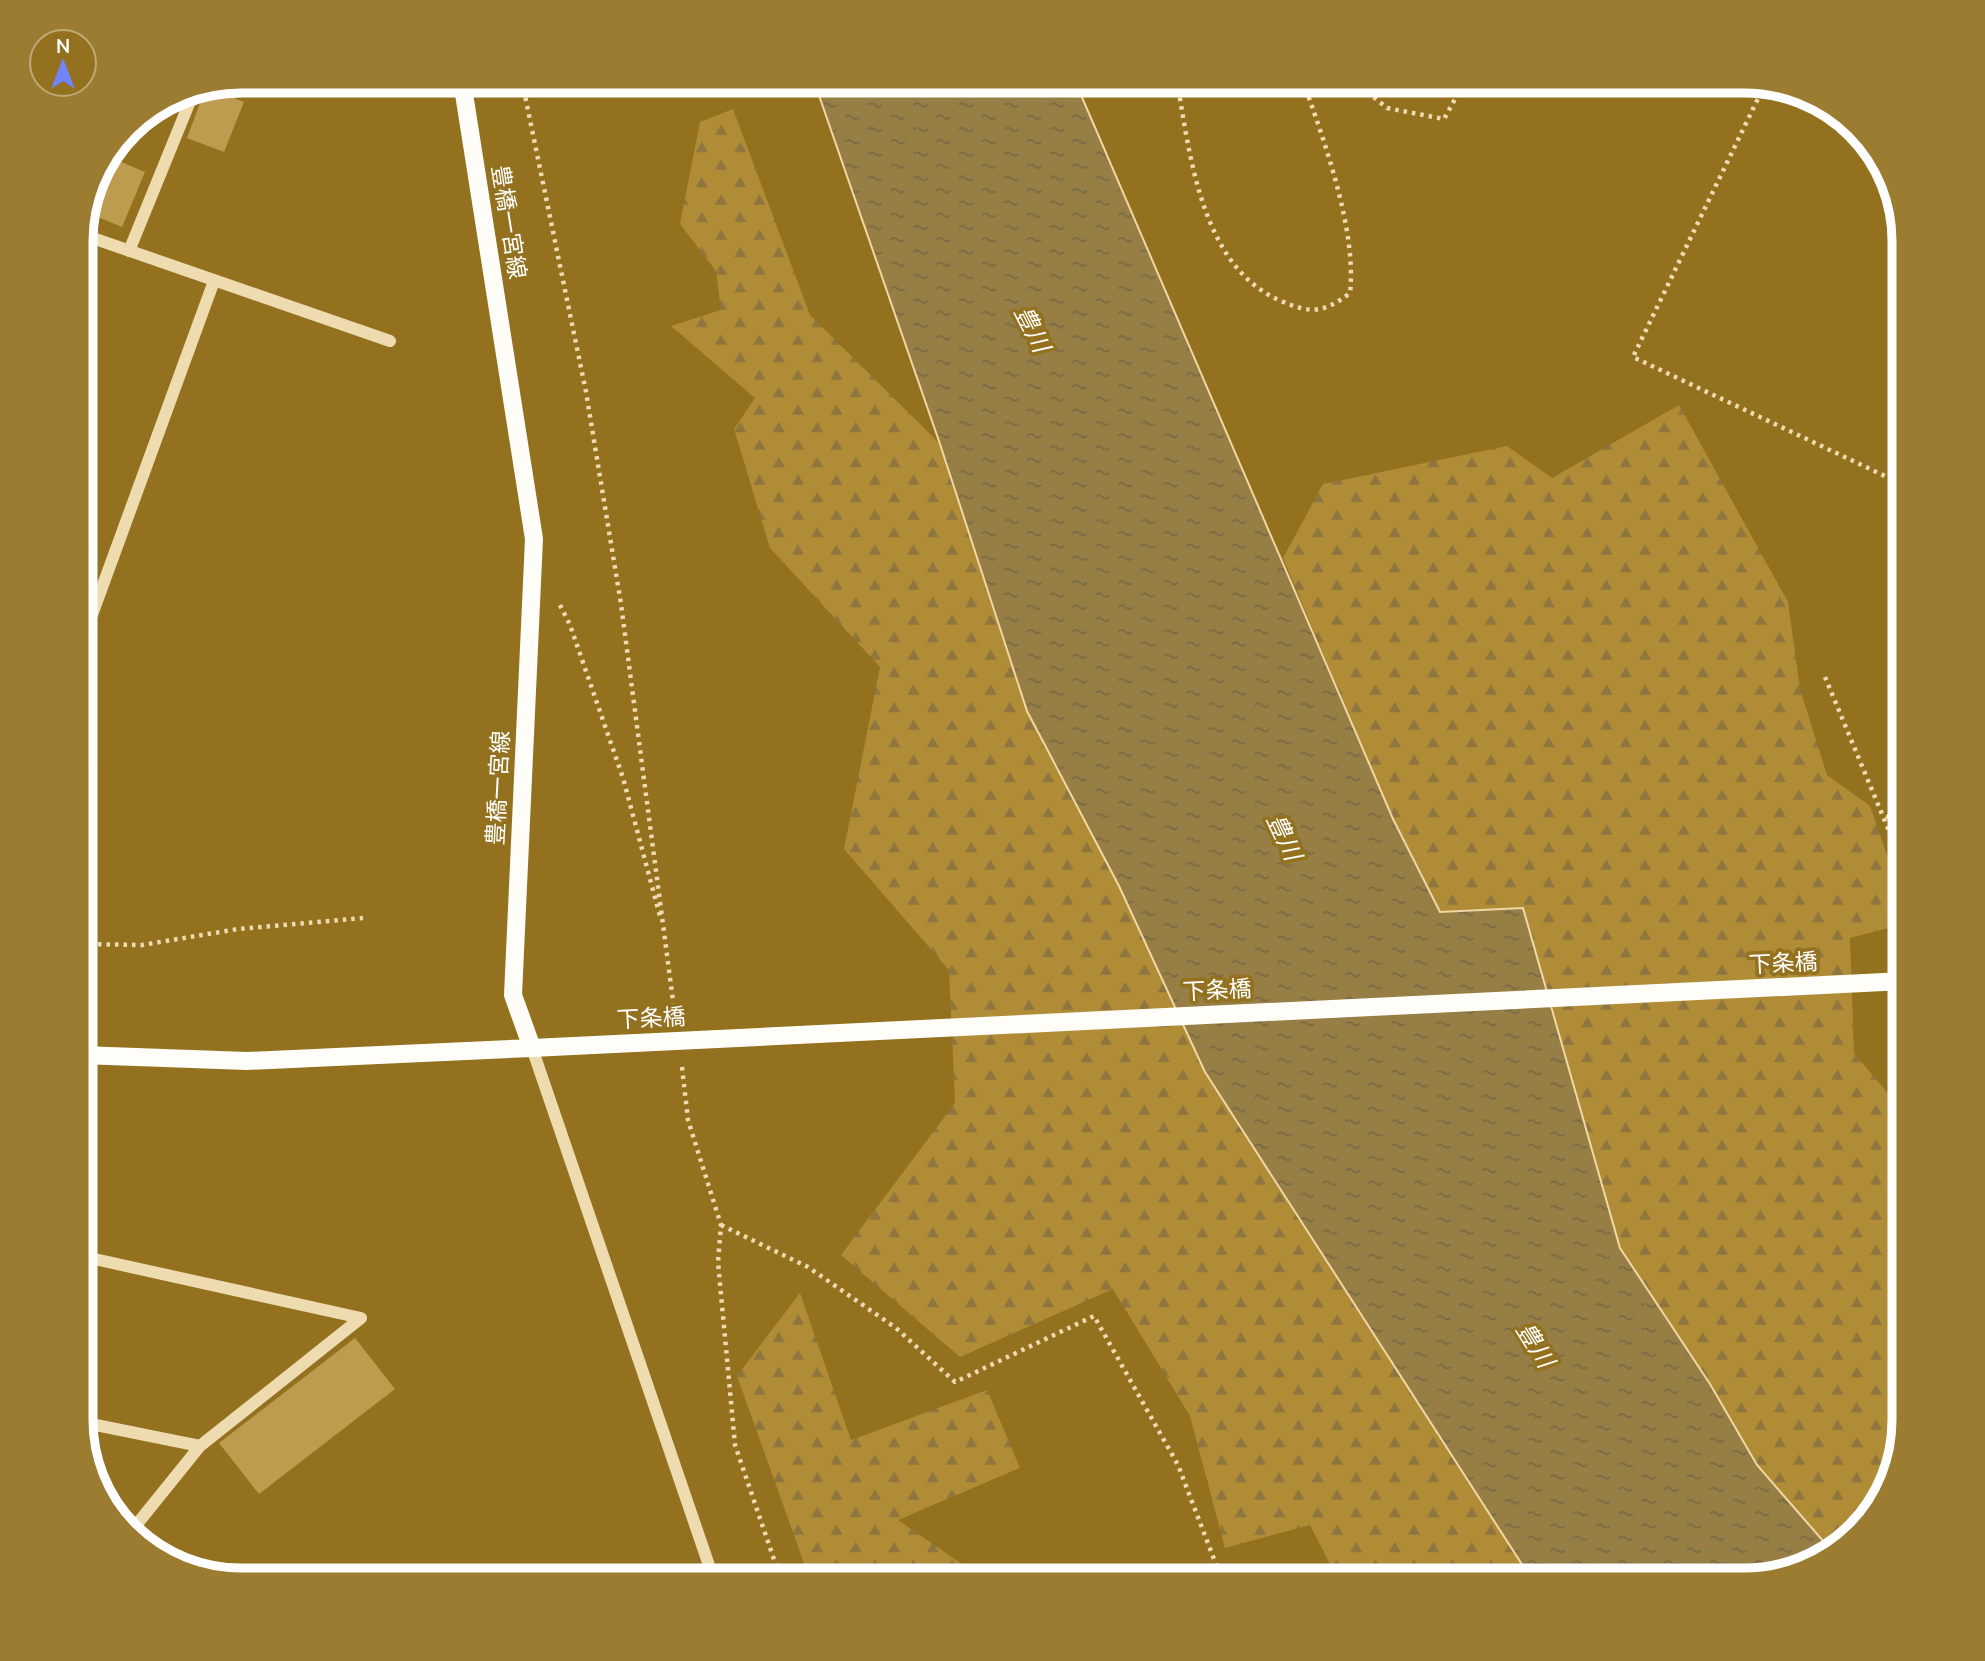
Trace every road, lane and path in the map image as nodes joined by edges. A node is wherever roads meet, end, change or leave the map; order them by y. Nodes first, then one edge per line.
1 (463, 93) edge
2 (525, 93) edge
3 (1179, 93) edge
4 (1307, 93) edge
5 (1369, 93) edge
6 (1458, 93) edge
7 (1760, 94) edge
8 (190, 102) edge
9 (93, 238) edge
10 (129, 251) junction
11 (214, 281) junction
12 (390, 341) dead end
13 (1892, 479) edge
14 (558, 601) dead end
15 (93, 604) edge
16 (1825, 677) dead end
17 (1885, 815) junction
18 (1892, 818) edge
19 (1892, 833) edge
20 (363, 918) dead end
21 (666, 937) junction
22 (93, 944) edge
23 (1892, 982) edge
24 (677, 1028) dead end
25 (532, 1048) junction
26 (680, 1054) dead end
27 (93, 1055) edge
28 (720, 1225) junction
29 (93, 1259) edge
30 (93, 1424) edge
31 (201, 1446) junction
32 (137, 1526) edge
33 (710, 1568) edge
34 (777, 1568) edge
35 (1217, 1568) edge

1 - 25 main road, 豊橋一宮線
2 - 21 path
3 - 4 path
5 - 6 path
7 - 13 path
8 - 10 street
9 - 10 street
10 - 11 street
11 - 12 street
11 - 15 street
14 - 21 path
16 - 17 path
17 - 18 path
17 - 19 path
20 - 22 path
21 - 24 path
23 - 25 main road, 下条橋, bridge
25 - 27 main road
25 - 33 street
26 - 28 path
28 - 34 path
28 - 35 path
29 - 31 street
30 - 31 street
31 - 32 street

